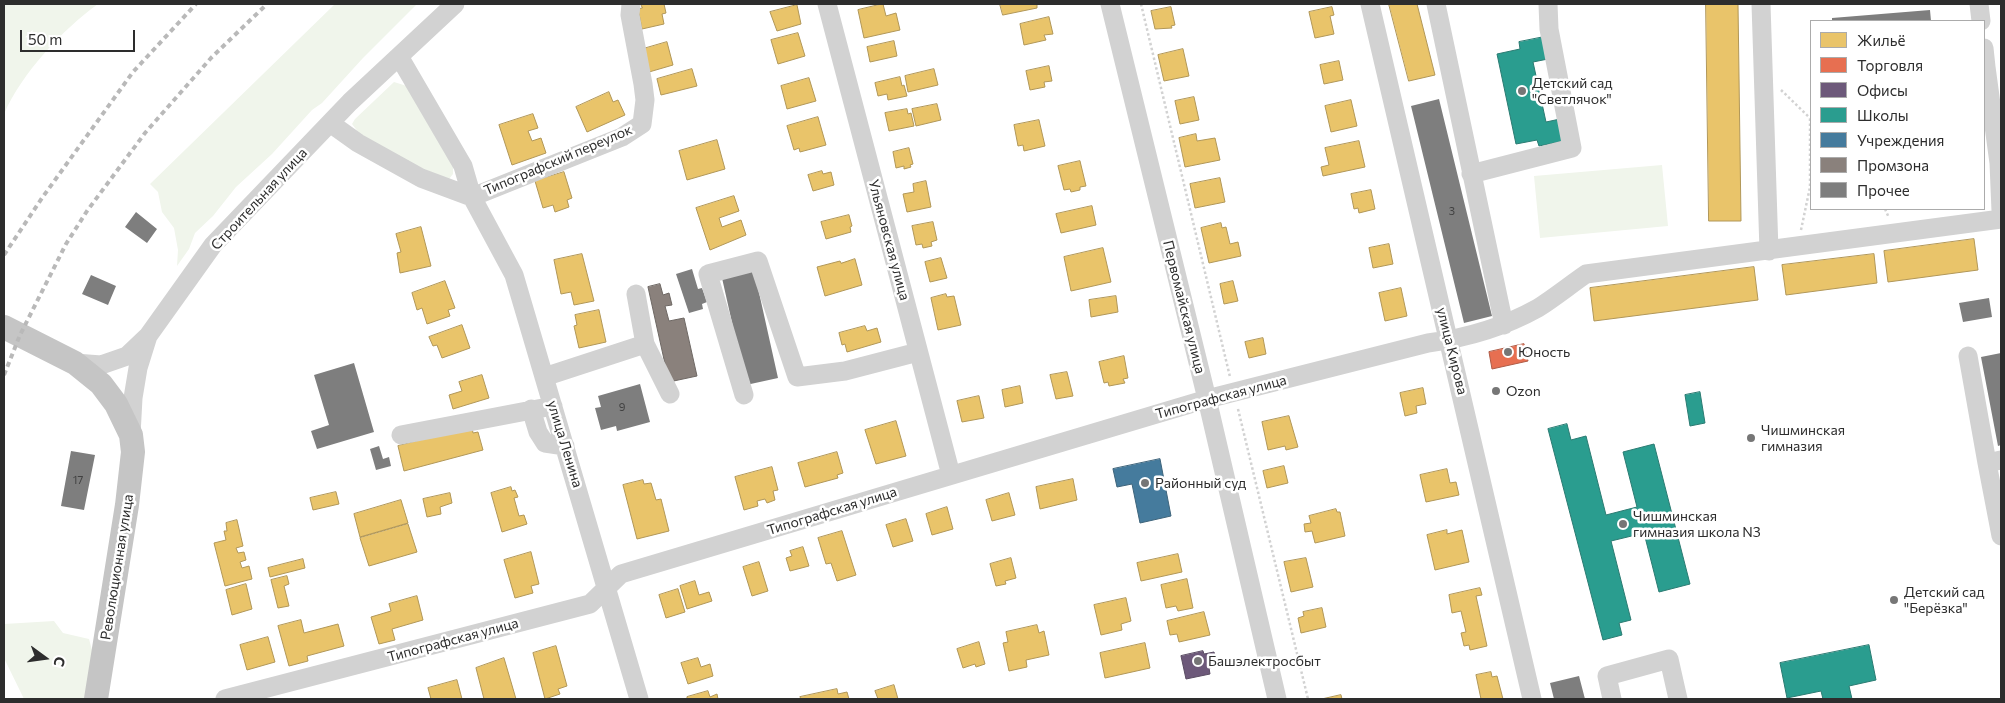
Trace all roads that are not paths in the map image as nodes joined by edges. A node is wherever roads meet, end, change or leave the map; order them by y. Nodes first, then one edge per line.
1 (456, 4) edge
2 (631, 4) edge
3 (827, 4) edge
4 (1110, 4) edge
5 (1370, 4) edge
6 (1436, 4) edge
7 (1548, 4) edge
8 (1761, 4) edge
9 (1979, 4) edge
10 (1981, 20) edge
11 (400, 58) junction
12 (1985, 66) edge
13 (330, 123) junction
14 (1471, 174) junction
15 (472, 197) junction
16 (2001, 211) edge
17 (2001, 219) edge
18 (1769, 251) junction
19 (636, 294) dead end
20 (1504, 325) junction
21 (4, 327) edge
22 (148, 336) junction
23 (1449, 340) junction
24 (645, 344) junction
25 (918, 352) junction
26 (1968, 356) dead end
27 (75, 363) junction
28 (544, 376) junction
29 (670, 394) dead end
30 (744, 394) dead end
31 (1206, 399) junction
32 (553, 406) junction
33 (531, 409) junction
34 (131, 435) junction
35 (401, 435) dead end
36 (565, 446) junction
37 (1994, 462) edge
38 (950, 475) junction
39 (2001, 536) edge
40 (607, 588) junction
41 (96, 699) edge
42 (225, 699) edge
43 (639, 699) edge
44 (1277, 699) edge
45 (1532, 699) edge
46 (1612, 699) edge
47 (1678, 699) edge

1 - 11 street, Строительная улица
2 - 15 street, Типографский переулок
3 - 25 street, Ульяновская улица
4 - 31 street, Первомайская улица
5 - 23 street, улица Кирова
6 - 14 street
7 - 14 street
8 - 18 street
9 - 10 street
11 - 13 street, Строительная улица
11 - 15 street, улица Ленина
12 - 16 street
13 - 15 street
13 - 22 street, Строительная улица
14 - 20 street
15 - 28 street, улица Ленина
17 - 18 street, Типографская улица
18 - 20 street, Типографская улица
19 - 24 street
20 - 23 street, Типографская улица
21 - 27 main road
22 - 27 street
22 - 34 street, Строительная улица
23 - 31 street, Типографская улица
23 - 45 street, улица Кирова
24 - 28 street
24 - 29 street
25 - 30 street
25 - 38 street, Ульяновская улица
26 - 37 street
27 - 34 main road
28 - 32 street, улица Ленина
31 - 38 street, Типографская улица
31 - 44 street, Первомайская улица
32 - 33 street
32 - 36 street, улица Ленина
33 - 35 street
33 - 36 street
34 - 41 main road, Революционная улица
36 - 40 street, улица Ленина
37 - 39 street
38 - 40 street, Типографская улица
40 - 42 street, Типографская улица
40 - 43 street, улица Ленина
46 - 47 street

